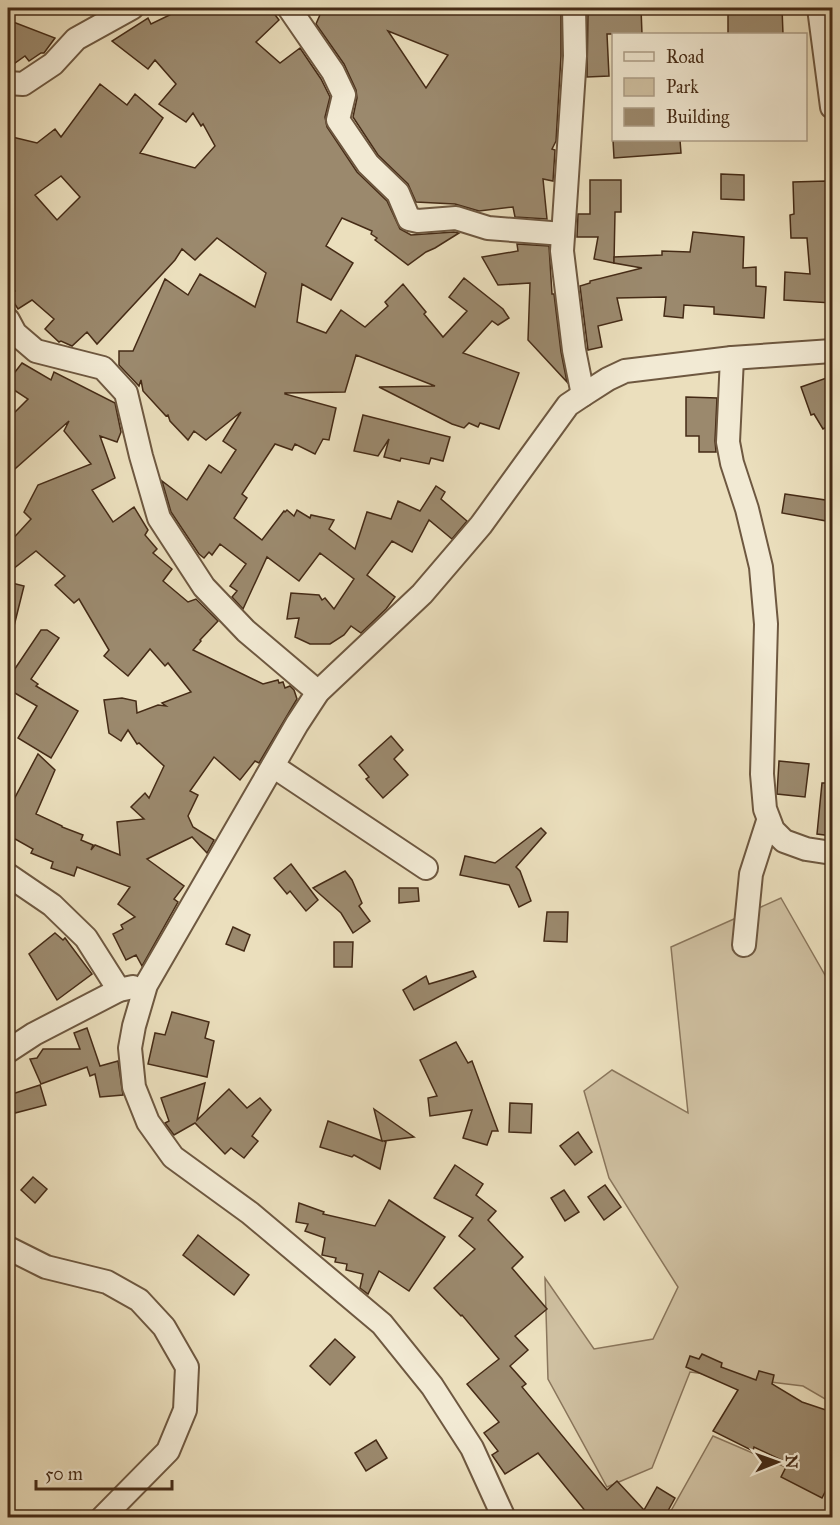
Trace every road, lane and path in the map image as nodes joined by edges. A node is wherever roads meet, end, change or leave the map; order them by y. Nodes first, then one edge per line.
1 (132, 8) edge
2 (288, 8) edge
3 (574, 8) edge
4 (819, 8) edge
5 (8, 83) edge
6 (832, 107) edge
7 (563, 234) junction
8 (8, 320) edge
9 (832, 351) edge
10 (732, 358) junction
11 (582, 395) junction
12 (318, 692) junction
13 (273, 766) junction
14 (768, 821) junction
15 (832, 853) edge
16 (426, 868) dead end
17 (8, 875) edge
18 (744, 945) dead end
19 (146, 985) junction
20 (119, 990) junction
21 (8, 1050) edge
22 (8, 1248) edge
23 (102, 1518) edge
24 (504, 1518) edge

1 - 5 street
2 - 7 street
3 - 7 street
4 - 6 street
7 - 11 street
8 - 12 street
9 - 10 street
10 - 11 street
10 - 14 street
11 - 12 street
12 - 13 street
13 - 16 street
13 - 19 street
14 - 15 street
14 - 18 street
17 - 20 street
19 - 20 street
19 - 24 street
20 - 21 street
22 - 23 street

